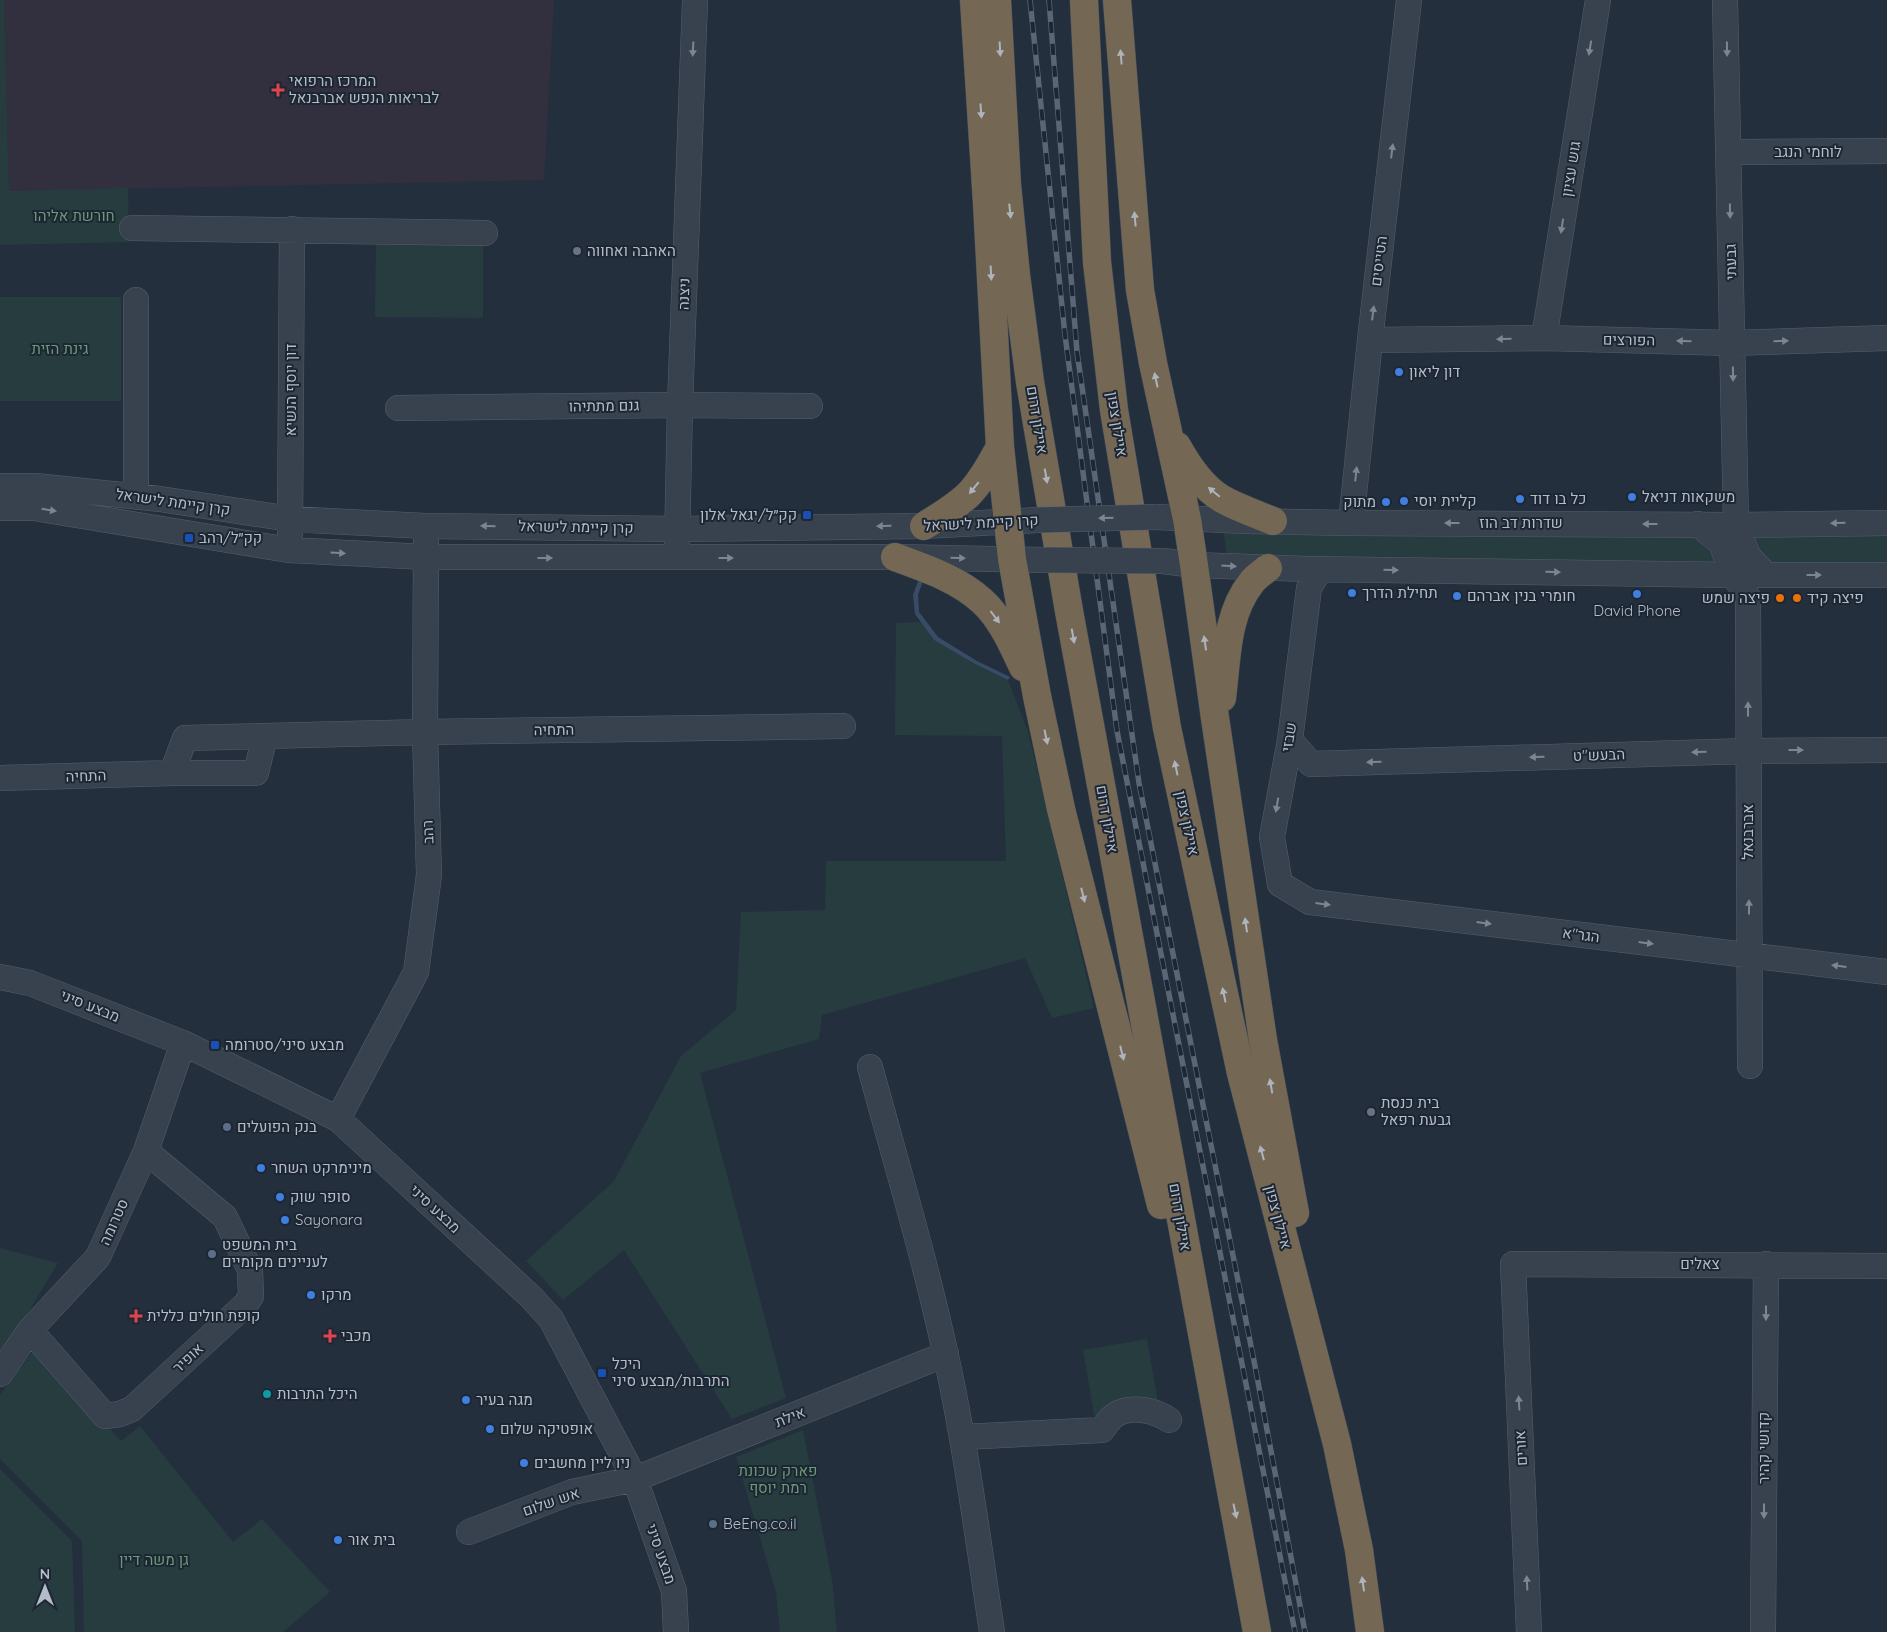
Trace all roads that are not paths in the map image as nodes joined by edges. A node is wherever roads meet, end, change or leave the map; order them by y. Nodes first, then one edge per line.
1 (695, 0) edge
2 (974, 0) edge
3 (997, 0) edge
4 (1084, 0) edge
5 (1117, 0) edge
6 (1409, 0) edge
7 (1598, 0) edge
8 (1725, 0) edge
9 (1729, 152) junction
10 (1887, 152) edge
11 (132, 228) dead end
12 (292, 229) junction
13 (485, 233) dead end
14 (136, 300) dead end
15 (1544, 338) junction
16 (1887, 338) edge
17 (1370, 340) junction
18 (1732, 342) junction
19 (680, 405) junction
20 (810, 406) dead end
21 (398, 408) dead end
22 (1166, 428) junction
23 (1000, 447) junction
24 (0, 486) edge
25 (136, 496) junction
26 (0, 508) edge
27 (1155, 517) joint
28 (1187, 518) junction
29 (290, 519) junction
30 (1008, 521) junction
31 (1273, 521) junction
32 (1887, 522) edge
33 (1351, 523) junction
34 (1698, 524) junction
35 (1736, 525) junction
36 (425, 526) junction
37 (924, 526) junction
38 (677, 528) junction
39 (289, 550) junction
40 (426, 558) junction
41 (677, 558) junction
42 (895, 558) junction
43 (1012, 559) junction
44 (1194, 564) junction
45 (1281, 568) junction
46 (1733, 575) junction
47 (1766, 575) junction
48 (1887, 575) edge
49 (1314, 579) junction
50 (1748, 597) junction
51 (1037, 696) junction
52 (843, 726) dead end
53 (425, 732) junction
54 (265, 736) junction
55 (1218, 736) junction
56 (1290, 740) junction
57 (1748, 750) junction
58 (1887, 750) edge
59 (1311, 764) junction
60 (172, 773) junction
61 (1282, 776) junction
62 (0, 778) edge
63 (1280, 884) joint
64 (1749, 955) junction
65 (1887, 972) edge
66 (0, 977) edge
67 (183, 1043) junction
68 (1750, 1066) dead end
69 (870, 1067) dead end
70 (338, 1119) junction
71 (146, 1150) junction
72 (1513, 1264) joint
73 (1766, 1264) junction
74 (1887, 1266) edge
75 (30, 1330) junction
76 (946, 1354) junction
77 (0, 1374) edge
78 (1168, 1420) dead end
79 (962, 1437) junction
80 (1337, 1444) junction
81 (1225, 1463) junction
82 (635, 1479) junction
83 (469, 1532) dead end
84 (676, 1632) edge
85 (992, 1632) edge
86 (1258, 1632) edge
87 (1370, 1632) edge
88 (1529, 1632) edge
89 (1763, 1632) edge

1 -> 19 street, ניצנה
2 -> 23 highway
3 -> 81 highway, איילון דרום
80 -> 4 highway, איילון צפון
22 -> 5 highway
17 -> 6 street, הטייסים
7 -> 15 street, גוש עציון
8 -> 9 street, גבעתי
9 - 10 street, לוחמי הנגב
9 -> 18 street, גבעתי
11 - 12 street
12 - 13 street
12 - 29 street, דון יוסף הנשיא
14 - 25 street
15 -> 17 street, הפורצים
18 -> 15 street, הפורצים
18 -> 16 street, הפורצים
33 -> 17 street, הטייסים
18 -> 35 street, גבעתי
19 - 20 street, גנם מתתיהו
19 - 21 street, גנם מתתיהו
19 - 38 street, ניצנה
22 - 28 highway
31 -> 22 highway
23 - 30 highway
23 -> 37 highway
24 - 25 street, קרן קיימת לישראל
25 - 29 street, קרן קיימת לישראל
26 -> 39 street, קרן קיימת לישראל
27 - 28 street, שדרות דב הוז
27 -> 30 street, קרן קיימת לישראל, bridge
28 - 31 street, שדרות דב הוז
28 - 44 highway
29 - 36 street, קרן קיימת לישראל
29 - 39 street, דון יוסף הנשיא
30 - 37 street, קרן קיימת לישראל
30 - 43 highway
31 - 33 street, שדרות דב הוז
32 -> 35 street, שדרות דב הוז
34 -> 33 street, שדרות דב הוז
34 - 35 street, שדרות דב הוז
34 - 46 street
35 - 47 street, גבעתי
38 -> 36 street, קרן קיימת לישראל
36 - 40 street, רהב
37 -> 38 street, קרן קיימת לישראל
38 - 41 street, ניצנה
39 -> 40 street, קרן קיימת לישראל
40 -> 41 street, קרן קיימת לישראל
40 - 53 street, רהב
41 -> 42 street, קרן קיימת לישראל
42 -> 43 street, קרן קיימת לישראל
42 -> 51 highway
43 - 44 street, קרן קיימת לישראל, bridge
43 - 51 highway
44 -> 45 street
55 -> 44 highway
45 - 49 street
45 - 55 highway
46 - 47 street
49 -> 46 street
46 - 50 street
47 -> 48 street
47 - 50 street
49 - 56 street, שבזי
57 -> 50 street, אברבנאל
51 -> 81 highway
52 - 53 street, התחיה
53 - 54 street, התחיה
53 - 70 street, רהב
54 - 60 street, התחיה
54 - 60 street, התחיה
80 -> 55 highway
56 - 59 street
56 - 61 street, שבזי
57 -> 58 street, הבעש"ט
57 -> 59 street, הבעש"ט
64 -> 57 street, אברבנאל
59 - 61 street, הבעש"ט
60 - 62 street, התחיה
61 -> 63 street, שבזי
63 -> 64 street, הגר"א
65 -> 64 street, הגר"א
64 - 68 street, אברבנאל
66 - 67 street, מבצע סיני
67 - 70 street, מבצע סיני
67 - 71 street, סטרומה
69 - 76 street
70 - 82 street, מבצע סיני
71 - 75 street, סטרומה
71 - 75 street, אופיר
72 - 73 street, צאלים
88 -> 72 street, אורים
73 - 74 street, צאלים
73 -> 89 street, קדושי קהיר
75 - 77 street, סטרומה
76 - 79 street
76 - 82 street, אילת
78 - 79 street
79 - 85 street
87 -> 80 highway, איילון צפון
81 -> 86 highway, איילון דרום
82 - 83 street, אש שלום
82 - 84 street, מבצע סיני

